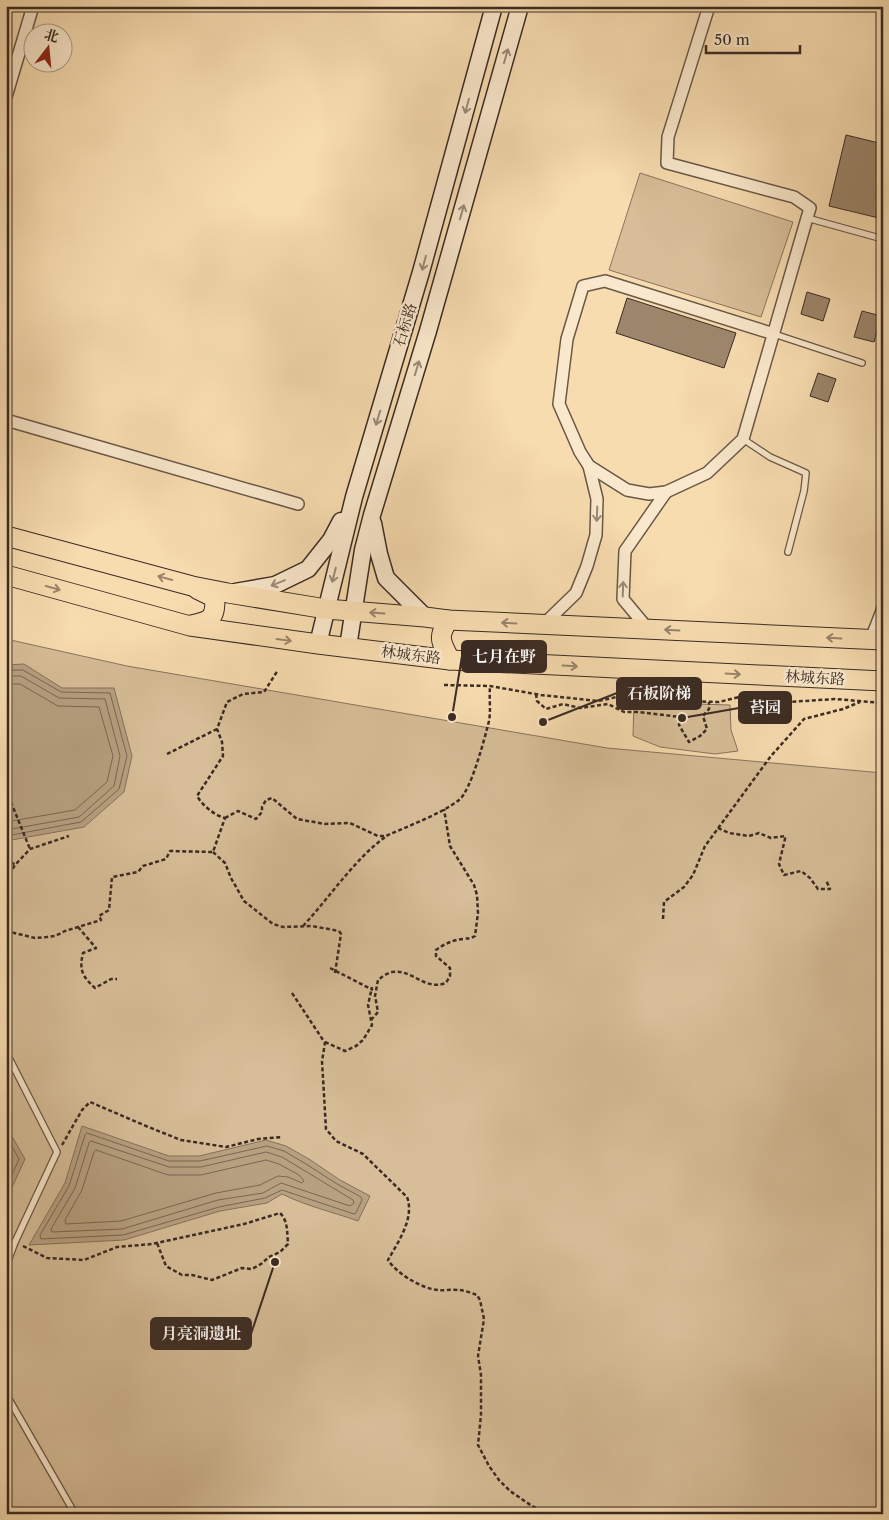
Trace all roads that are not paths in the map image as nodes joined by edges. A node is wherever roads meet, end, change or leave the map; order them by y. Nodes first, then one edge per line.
1 (33, 6) edge
2 (494, 6) edge
3 (709, 6) edge
4 (522, 8) edge
5 (6, 97) edge
6 (807, 218) junction
7 (883, 239) edge
8 (774, 334) junction
9 (862, 363) dead end
10 (6, 420) edge
11 (743, 439) junction
12 (589, 466) junction
13 (666, 492) junction
14 (354, 497) junction
15 (298, 504) dead end
16 (372, 516) junction
17 (6, 536) edge
18 (342, 545) junction
19 (363, 550) junction
20 (788, 552) dead end
21 (6, 575) edge
22 (192, 586) junction
23 (228, 593) junction
24 (883, 608) edge
25 (326, 609) junction
26 (353, 611) junction
27 (425, 617) junction
28 (448, 620) junction
29 (543, 625) junction
30 (190, 626) junction
31 (648, 629) junction
32 (877, 640) edge
33 (318, 644) junction
34 (348, 647) junction
35 (450, 660) junction
36 (883, 681) edge
37 (6, 1052) edge
38 (6, 1266) edge
39 (6, 1394) edge
40 (74, 1514) edge

1 - 5 street
2 -> 14 main road, 石标路
3 - 6 street
16 -> 4 main road, 石标路
6 - 7 lane
6 - 8 street
8 - 9 lane
8 - 11 street
8 - 12 street
10 - 15 street
11 - 13 street
11 - 20 lane
12 - 13 street
12 -> 29 street
31 -> 13 street
14 - 18 main road, 石标路
14 -> 23 main road
16 - 19 main road, 石标路
16 - 27 main road
22 -> 17 main road
18 - 19 main road
18 -> 25 main road, 石标路
19 - 26 main road, 石标路
21 -> 30 main road, 林城东路
22 - 23 main road
22 - 30 main road
23 - 25 main road
24 - 32 street
25 - 26 main road
25 - 33 main road, 石标路
27 -> 26 main road
26 - 34 main road, 石标路
27 - 28 main road
29 -> 28 main road
28 - 35 main road
29 - 31 main road
30 -> 33 main road, 林城东路
32 -> 31 main road
33 - 34 main road, 林城东路
34 - 35 main road, 林城东路
35 -> 36 main road, 林城东路
37 - 38 lane
39 - 40 lane

